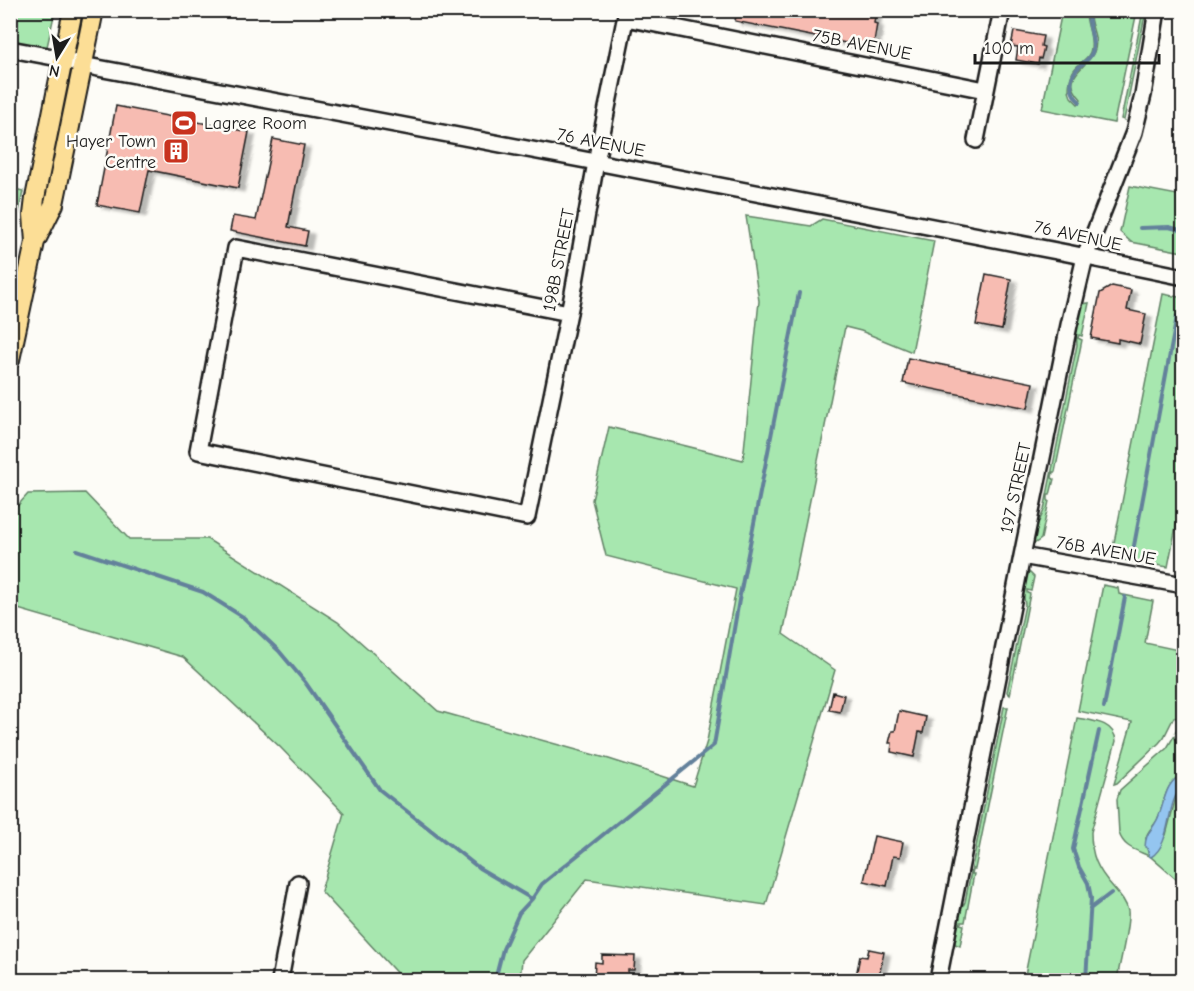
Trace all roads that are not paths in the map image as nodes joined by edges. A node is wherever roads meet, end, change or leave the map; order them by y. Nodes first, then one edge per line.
1 (74, 10) edge
2 (94, 10) edge
3 (1002, 10) edge
4 (1157, 10) edge
5 (627, 14) edge
6 (10, 49) edge
7 (64, 59) junction
8 (82, 65) junction
9 (986, 90) junction
10 (976, 140) dead end
11 (596, 162) junction
12 (35, 242) junction
13 (1084, 256) junction
14 (1184, 277) edge
15 (569, 313) junction
16 (10, 360) edge
17 (1022, 556) junction
18 (1184, 585) edge
19 (298, 884) dead end
20 (280, 981) edge
21 (938, 981) edge

1 - 7 main road
2 - 8 main road
3 - 9 street
4 - 13 street, 197 STREET
5 - 9 street, 75B AVENUE
5 - 11 street, 198B STREET
6 - 7 street, 76 AVENUE
7 - 8 street, 76 AVENUE
7 - 12 main road
8 - 11 street, 76 AVENUE
8 - 12 main road
9 - 10 street
11 - 13 street, 76 AVENUE
11 - 15 street, 198B STREET
12 - 16 main road
13 - 14 street, 76 AVENUE
13 - 17 street, 197 STREET
15 - 15 street, 198B STREET
17 - 18 street, 76B AVENUE
17 - 21 street, 197 STREET
19 - 20 street

